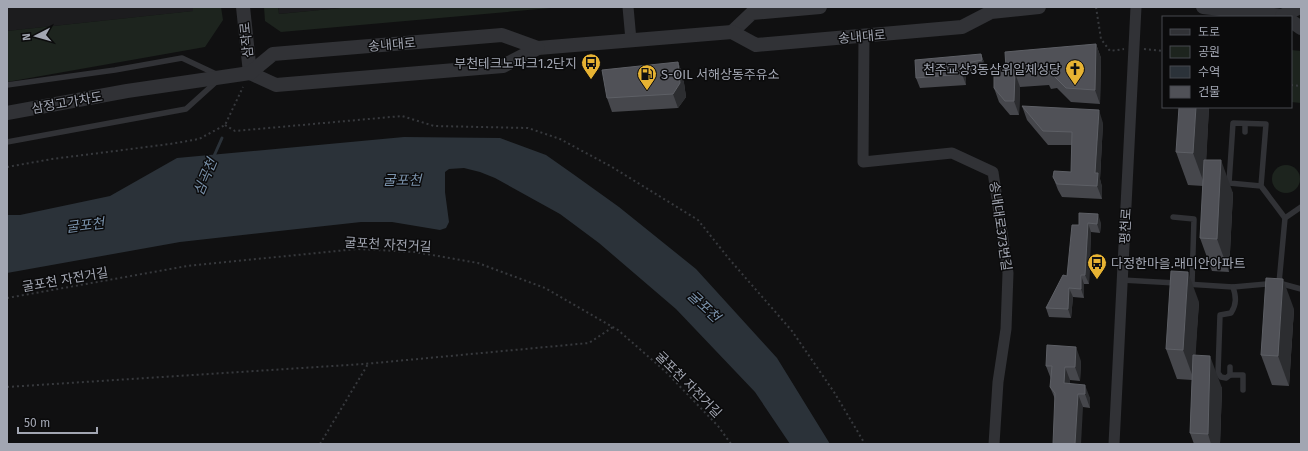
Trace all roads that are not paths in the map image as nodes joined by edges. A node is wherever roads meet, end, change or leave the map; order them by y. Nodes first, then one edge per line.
1 (243, 7) edge
2 (628, 7) edge
3 (820, 7) edge
4 (1039, 7) edge
5 (1136, 7) edge
6 (1203, 7) edge
7 (1300, 7) edge
8 (987, 9) edge
9 (1271, 16) edge
10 (1289, 16) edge
11 (1292, 22) edge
12 (1301, 28) edge
13 (732, 32) junction
14 (864, 36) junction
15 (631, 40) junction
16 (538, 48) junction
17 (250, 73) junction
18 (222, 77) junction
19 (7, 85) edge
20 (7, 113) edge
21 (1245, 124) junction
22 (1245, 132) dead end
23 (7, 142) edge
24 (1261, 186) junction
25 (1301, 207) edge
26 (1173, 217) dead end
27 (1285, 218) junction
28 (1122, 280) junction
29 (1280, 283) junction
30 (1192, 284) junction
31 (1233, 287) junction
32 (1301, 289) edge
33 (1230, 367) dead end
34 (1230, 375) junction
35 (1243, 390) dead end
36 (994, 444) edge
37 (1114, 444) edge

1 - 17 street, 삼작로
2 - 15 street
3 - 13 street
4 - 8 street, 송내대로
5 - 28 street, 평천로
6 - 9 street
7 - 10 street
8 - 14 street, 송내대로
11 - 12 street
13 - 14 street, 송내대로
13 - 15 street, 송내대로
14 - 36 street, 송내대로373번길
15 - 16 street, 송내대로
16 - 17 street, 송내대로
16 - 17 street, 송내대로
17 - 18 street
18 - 19 lane
18 - 20 street, 삼정고가차도
18 - 23 lane
21 - 22 lane
21 - 24 lane
21 - 24 lane
24 - 27 lane
25 - 27 lane
26 - 30 lane
27 - 29 lane
28 - 30 lane
28 - 37 street, 평천로
29 - 31 lane
29 - 32 lane
30 - 31 lane
31 - 34 lane
33 - 34 lane
34 - 35 lane

